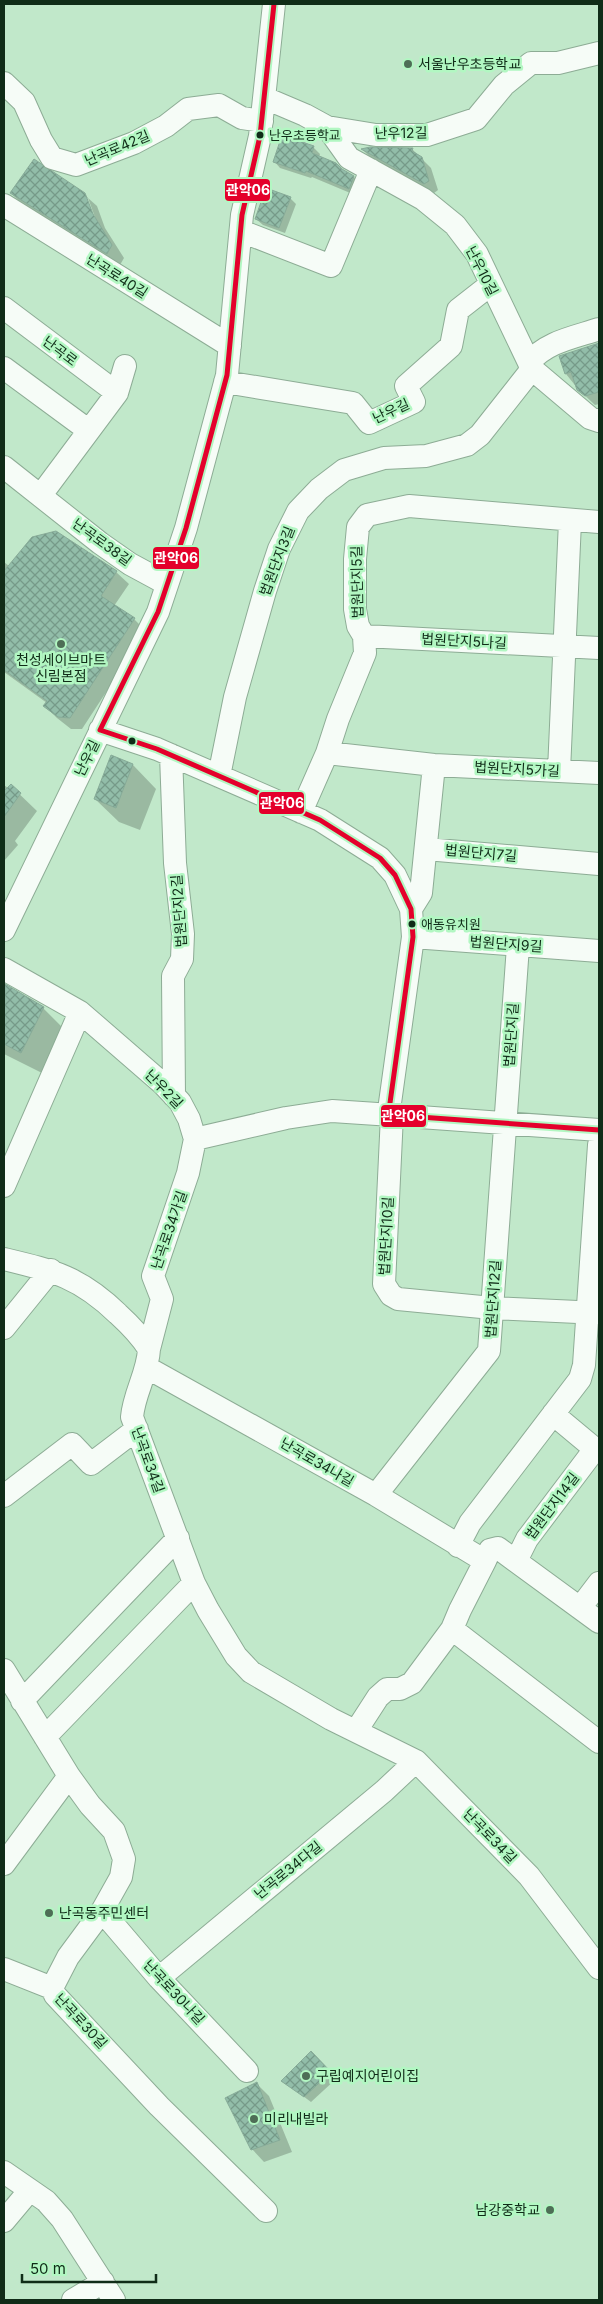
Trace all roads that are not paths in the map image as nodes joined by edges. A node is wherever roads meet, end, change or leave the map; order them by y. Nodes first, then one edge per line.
1 (274, 4) edge
2 (599, 53) edge
3 (4, 83) edge
4 (265, 98) junction
5 (262, 121) junction
6 (326, 127) junction
7 (370, 170) junction
8 (4, 205) edge
9 (240, 231) junction
10 (490, 285) junction
11 (4, 308) edge
12 (599, 329) edge
13 (230, 346) junction
14 (125, 366) dead end
15 (530, 366) junction
16 (4, 368) edge
17 (225, 382) junction
18 (117, 394) junction
19 (599, 421) edge
20 (88, 430) junction
21 (4, 467) edge
22 (41, 495) junction
23 (570, 521) junction
24 (599, 522) edge
25 (167, 584) junction
26 (364, 636) junction
27 (564, 647) junction
28 (599, 648) edge
29 (100, 730) junction
30 (327, 754) junction
31 (171, 755) junction
32 (434, 765) junction
33 (559, 771) junction
34 (599, 773) edge
35 (219, 776) junction
36 (301, 812) junction
37 (426, 849) junction
38 (599, 864) edge
39 (411, 909) junction
40 (4, 930) edge
41 (413, 937) junction
42 (518, 946) junction
43 (599, 951) edge
44 (4, 969) edge
45 (80, 1012) junction
46 (174, 1096) junction
47 (392, 1115) junction
48 (505, 1124) junction
49 (599, 1130) edge
50 (196, 1139) junction
51 (599, 1145) edge
52 (4, 1186) edge
53 (4, 1259) edge
54 (51, 1270) junction
55 (492, 1308) junction
56 (593, 1313) edge
57 (4, 1328) edge
58 (147, 1358) junction
59 (553, 1414) junction
60 (137, 1429) junction
61 (4, 1496) edge
62 (376, 1496) junction
63 (178, 1538) junction
64 (458, 1546) junction
65 (516, 1561) junction
66 (485, 1562) junction
67 (194, 1583) junction
68 (599, 1583) edge
69 (580, 1608) junction
70 (599, 1622) edge
71 (452, 1629) junction
72 (4, 1670) edge
73 (22, 1701) junction
74 (356, 1731) junction
75 (45, 1737) junction
76 (599, 1742) edge
77 (416, 1762) junction
78 (69, 1776) junction
79 (4, 1864) edge
80 (102, 1911) junction
81 (599, 1968) edge
82 (4, 1969) edge
83 (159, 1978) junction
84 (52, 1988) junction
85 (247, 2071) dead end
86 (4, 2172) edge
87 (30, 2190) junction
88 (266, 2211) dead end
89 (4, 2220) edge
90 (108, 2291) edge
91 (73, 2300) edge

1 - 4 street, 난우길
2 - 6 street, 난우12길
3 - 5 street, 난곡로42길
4 - 5 street, 난우길
4 - 6 street, 난우10길
5 - 9 street, 난우길
6 - 7 street, 난우10길
7 - 9 street
7 - 10 street, 난우10길
8 - 13 street, 난곡로40길
9 - 13 street, 난우길
10 - 15 street, 난우10길
10 - 17 street, 난우길
11 - 18 street, 난곡로
12 - 15 street, 법원단지3길
13 - 17 street, 난우길
14 - 18 street
15 - 19 street, 난우10길
15 - 35 street, 법원단지3길
16 - 20 street
17 - 25 street, 난우길
18 - 20 street
20 - 22 street
21 - 22 street, 난곡로38길
22 - 25 street, 난곡로38길
23 - 24 street, 법원단지5길
23 - 26 street, 법원단지5길
23 - 27 street
25 - 29 street, 난우길
26 - 27 street, 법원단지5나길
26 - 30 street, 법원단지5길
27 - 28 street, 법원단지5나길
27 - 33 street
29 - 31 street
29 - 40 street, 난우길
30 - 32 street, 법원단지5가길
30 - 36 street, 법원단지5길
31 - 35 street
31 - 46 street, 법원단지2길
32 - 33 street, 법원단지5가길
32 - 37 street
33 - 34 street, 법원단지5가길
35 - 36 street
36 - 39 street
37 - 38 street, 법원단지7길
37 - 39 street, 법원단지7길
39 - 41 street
41 - 42 street, 법원단지9길
41 - 47 street
42 - 43 street, 법원단지9길
42 - 48 street, 법원단지길
44 - 45 street, 난우2길
45 - 46 street, 난우2길
45 - 52 street
46 - 50 street, 난우2길
47 - 48 street
47 - 50 street
47 - 55 street, 법원단지10길
48 - 49 street
48 - 55 street, 법원단지12길
50 - 58 street, 난곡로34가길
51 - 56 street
53 - 54 street
54 - 57 street
54 - 58 street
55 - 56 street, 법원단지10길
55 - 62 street, 법원단지12길
56 - 59 street
58 - 60 street, 난곡로34길
58 - 62 street, 난곡로34나길
59 - 64 street
59 - 65 street, 법원단지14길
60 - 61 street
60 - 63 street, 난곡로34길
62 - 64 street, 난곡로34나길
63 - 67 street, 난곡로34길
63 - 73 street
64 - 66 street, 난곡로34나길
65 - 66 street
65 - 69 street
66 - 71 street
67 - 74 street, 난곡로34길
67 - 75 street
68 - 69 street
69 - 70 street
71 - 74 street
71 - 76 street
72 - 73 street, 난곡로30길
73 - 75 street, 난곡로30길
74 - 77 street, 난곡로34길
75 - 78 street, 난곡로30길
77 - 81 street, 난곡로34길
77 - 83 street, 난곡로34다길
78 - 79 street
78 - 80 street, 난곡로30길
80 - 83 street, 난곡로30나길
80 - 84 street, 난곡로30길
82 - 84 street
83 - 85 street, 난곡로30나길
84 - 88 street, 난곡로30길
86 - 87 street
87 - 89 street
87 - 90 street
90 - 91 street

